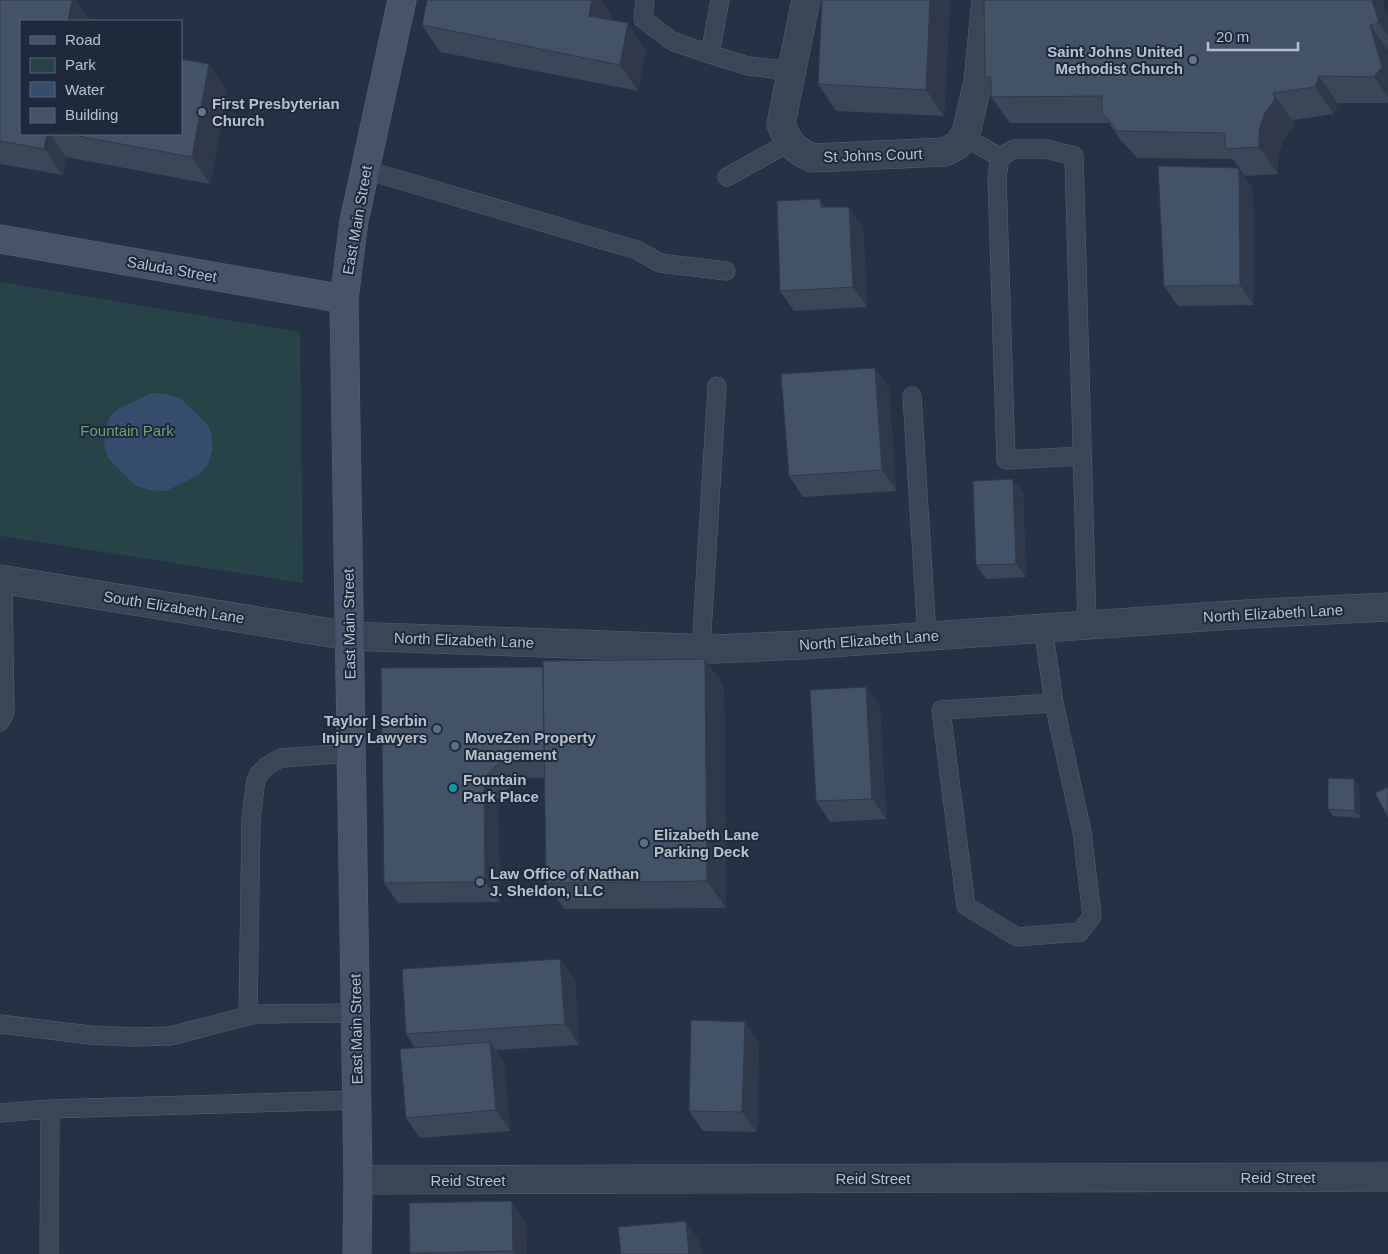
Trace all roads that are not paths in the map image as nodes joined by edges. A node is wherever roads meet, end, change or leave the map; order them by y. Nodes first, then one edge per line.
1 (402, 0) edge
2 (645, 0) edge
3 (720, 0) edge
4 (806, 0) edge
5 (986, 0) edge
6 (710, 54) junction
7 (791, 71) junction
8 (964, 137) junction
9 (790, 142) junction
10 (1000, 157) junction
11 (366, 170) junction
12 (728, 177) dead end
13 (0, 238) edge
14 (726, 271) dead end
15 (344, 299) junction
16 (717, 386) dead end
17 (912, 396) dead end
18 (1083, 456) junction
19 (1, 579) edge
20 (1388, 607) edge
21 (1087, 625) junction
22 (1043, 628) junction
23 (349, 636) junction
24 (927, 636) junction
25 (702, 649) junction
26 (1054, 703) junction
27 (0, 722) edge
28 (351, 753) junction
29 (355, 1013) junction
30 (248, 1016) junction
31 (0, 1024) edge
32 (357, 1100) junction
33 (50, 1109) junction
34 (0, 1113) edge
35 (1388, 1177) edge
36 (358, 1180) junction
37 (49, 1254) edge
38 (357, 1254) edge

1 - 11 street, East Main Street
2 - 6 lane
3 - 6 lane
4 - 7 street
5 - 8 street
6 - 7 lane
7 - 9 street
8 - 9 street, St Johns Court
8 - 10 lane
9 - 12 lane
10 - 18 lane
10 - 18 lane
11 - 14 lane
11 - 15 street, East Main Street
13 - 15 street, Saluda Street
15 - 23 street, East Main Street
16 - 25 lane
17 - 24 lane
18 - 21 lane
19 - 23 street, South Elizabeth Lane
19 - 27 lane
20 - 21 street, North Elizabeth Lane
21 - 22 street, North Elizabeth Lane
22 - 24 street, North Elizabeth Lane
22 - 26 lane
23 - 25 street, North Elizabeth Lane
23 - 28 street, East Main Street
24 - 25 street, North Elizabeth Lane
26 - 26 lane
28 - 29 street, East Main Street
28 - 30 lane
29 - 30 lane
29 - 32 street, East Main Street
30 - 31 lane
32 - 33 lane
32 - 36 street, East Main Street
33 - 34 lane
33 - 37 lane
35 - 36 street, Reid Street
36 - 38 street, East Main Street

